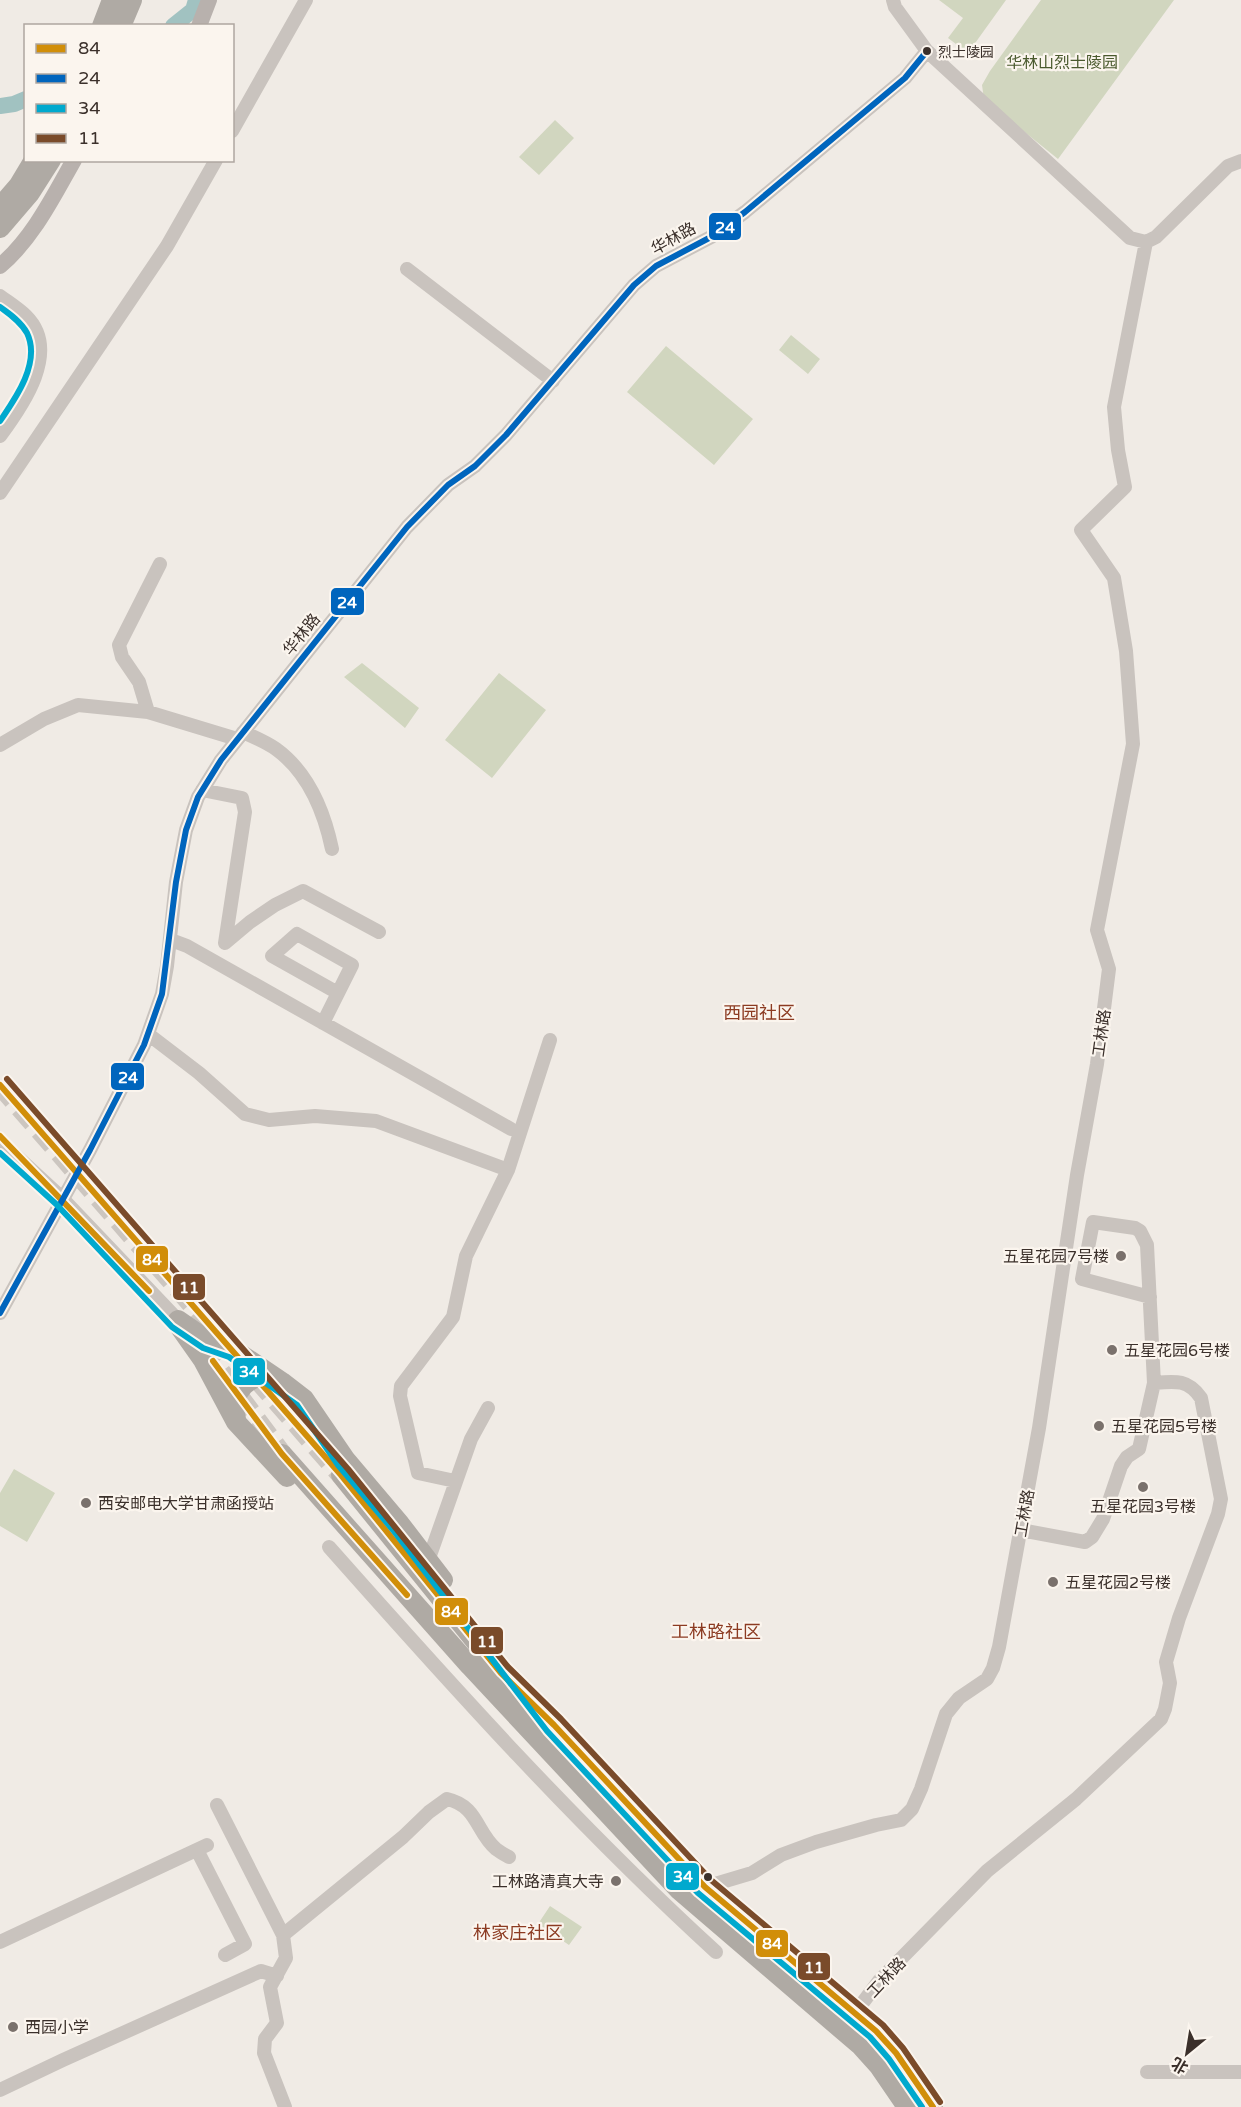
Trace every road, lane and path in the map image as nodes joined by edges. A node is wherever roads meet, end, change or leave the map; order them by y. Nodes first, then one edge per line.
1 (112, 0) edge
2 (132, 0) edge
3 (209, 0) edge
4 (306, 0) edge
5 (893, 0) edge
6 (103, 24) edge
7 (122, 24) edge
8 (200, 24) edge
9 (927, 51) junction
10 (234, 127) edge
11 (1241, 161) edge
12 (33, 162) edge
13 (50, 162) edge
14 (74, 162) edge
15 (215, 162) edge
16 (19, 185) junction
17 (0, 199) edge
18 (0, 207) edge
19 (0, 228) edge
20 (1146, 243) junction
21 (0, 266) edge
22 (407, 269) dead end
23 (0, 296) edge
24 (553, 381) junction
25 (0, 436) edge
26 (0, 493) edge
27 (160, 564) dead end
28 (148, 711) junction
29 (240, 735) junction
30 (0, 745) edge
31 (202, 790) junction
32 (332, 849) dead end
33 (379, 932) dead end
34 (171, 940) junction
35 (338, 993) junction
36 (322, 1023) junction
37 (148, 1035) junction
38 (550, 1040) dead end
39 (511, 1129) dead end
40 (0, 1141) edge
41 (508, 1170) junction
42 (62, 1198) junction
43 (1150, 1298) junction
44 (0, 1313) edge
45 (178, 1320) junction
46 (282, 1382) junction
47 (1154, 1383) junction
48 (488, 1407) dead end
49 (236, 1422) junction
50 (282, 1454) tunnel mouth
51 (341, 1474) tunnel mouth
52 (455, 1481) junction
53 (1021, 1530) junction
54 (329, 1547) dead end
55 (428, 1561) junction
56 (366, 1576) junction
57 (470, 1666) junction
58 (555, 1725) junction
59 (217, 1805) dead end
60 (508, 1857) dead end
61 (705, 1887) junction
62 (696, 1906) junction
63 (283, 1935) junction
64 (0, 1942) edge
65 (717, 1952) dead end
66 (225, 1955) dead end
67 (277, 1976) junction
68 (855, 2013) junction
69 (1147, 2072) dead end
70 (1241, 2072) edge
71 (0, 2090) edge
72 (285, 2107) edge
73 (907, 2107) edge
74 (933, 2107) edge

1 - 6 highway
2 - 7 highway
3 - 8 main road
4 - 10 street
5 - 9 street
9 - 20 street
9 - 24 street, 华林路
11 - 20 street
12 - 16 highway
13 - 19 highway
14 - 21 main road
15 - 26 street
16 - 17 highway
16 - 18 highway
20 - 53 street, 工林路
22 - 24 street
23 - 25 street
24 - 29 street, 华林路
27 - 28 street
28 - 29 street
28 - 30 street
29 - 31 street, 华林路
29 - 32 street
31 - 33 street
31 - 34 street, 华林路
34 - 36 street
34 - 37 street, 华林路
35 - 35 street
35 - 36 street
36 - 39 street
37 - 41 street
37 - 42 street, 华林路
38 - 41 street
40 - 42 street
41 - 52 street
42 - 44 street, 华林路
42 - 45 street
43 - 43 street
43 - 47 street
45 - 46 highway
45 - 49 highway
46 - 49 highway
46 - 55 highway
47 - 53 street
47 - 68 street, 工林路
48 - 52 street
49 - 56 highway
50 - 57 highway
51 - 58 highway
52 - 55 street
53 - 61 street, 工林路
54 - 56 street
55 - 58 highway
56 - 57 highway
56 - 65 street
57 - 62 highway
58 - 61 highway, 工林路
59 - 63 street
60 - 63 street
61 - 62 street
61 - 68 highway, 工林路
62 - 73 highway
63 - 67 street
64 - 66 street
67 - 71 street
67 - 72 street
68 - 74 highway, 工林路
69 - 70 street

